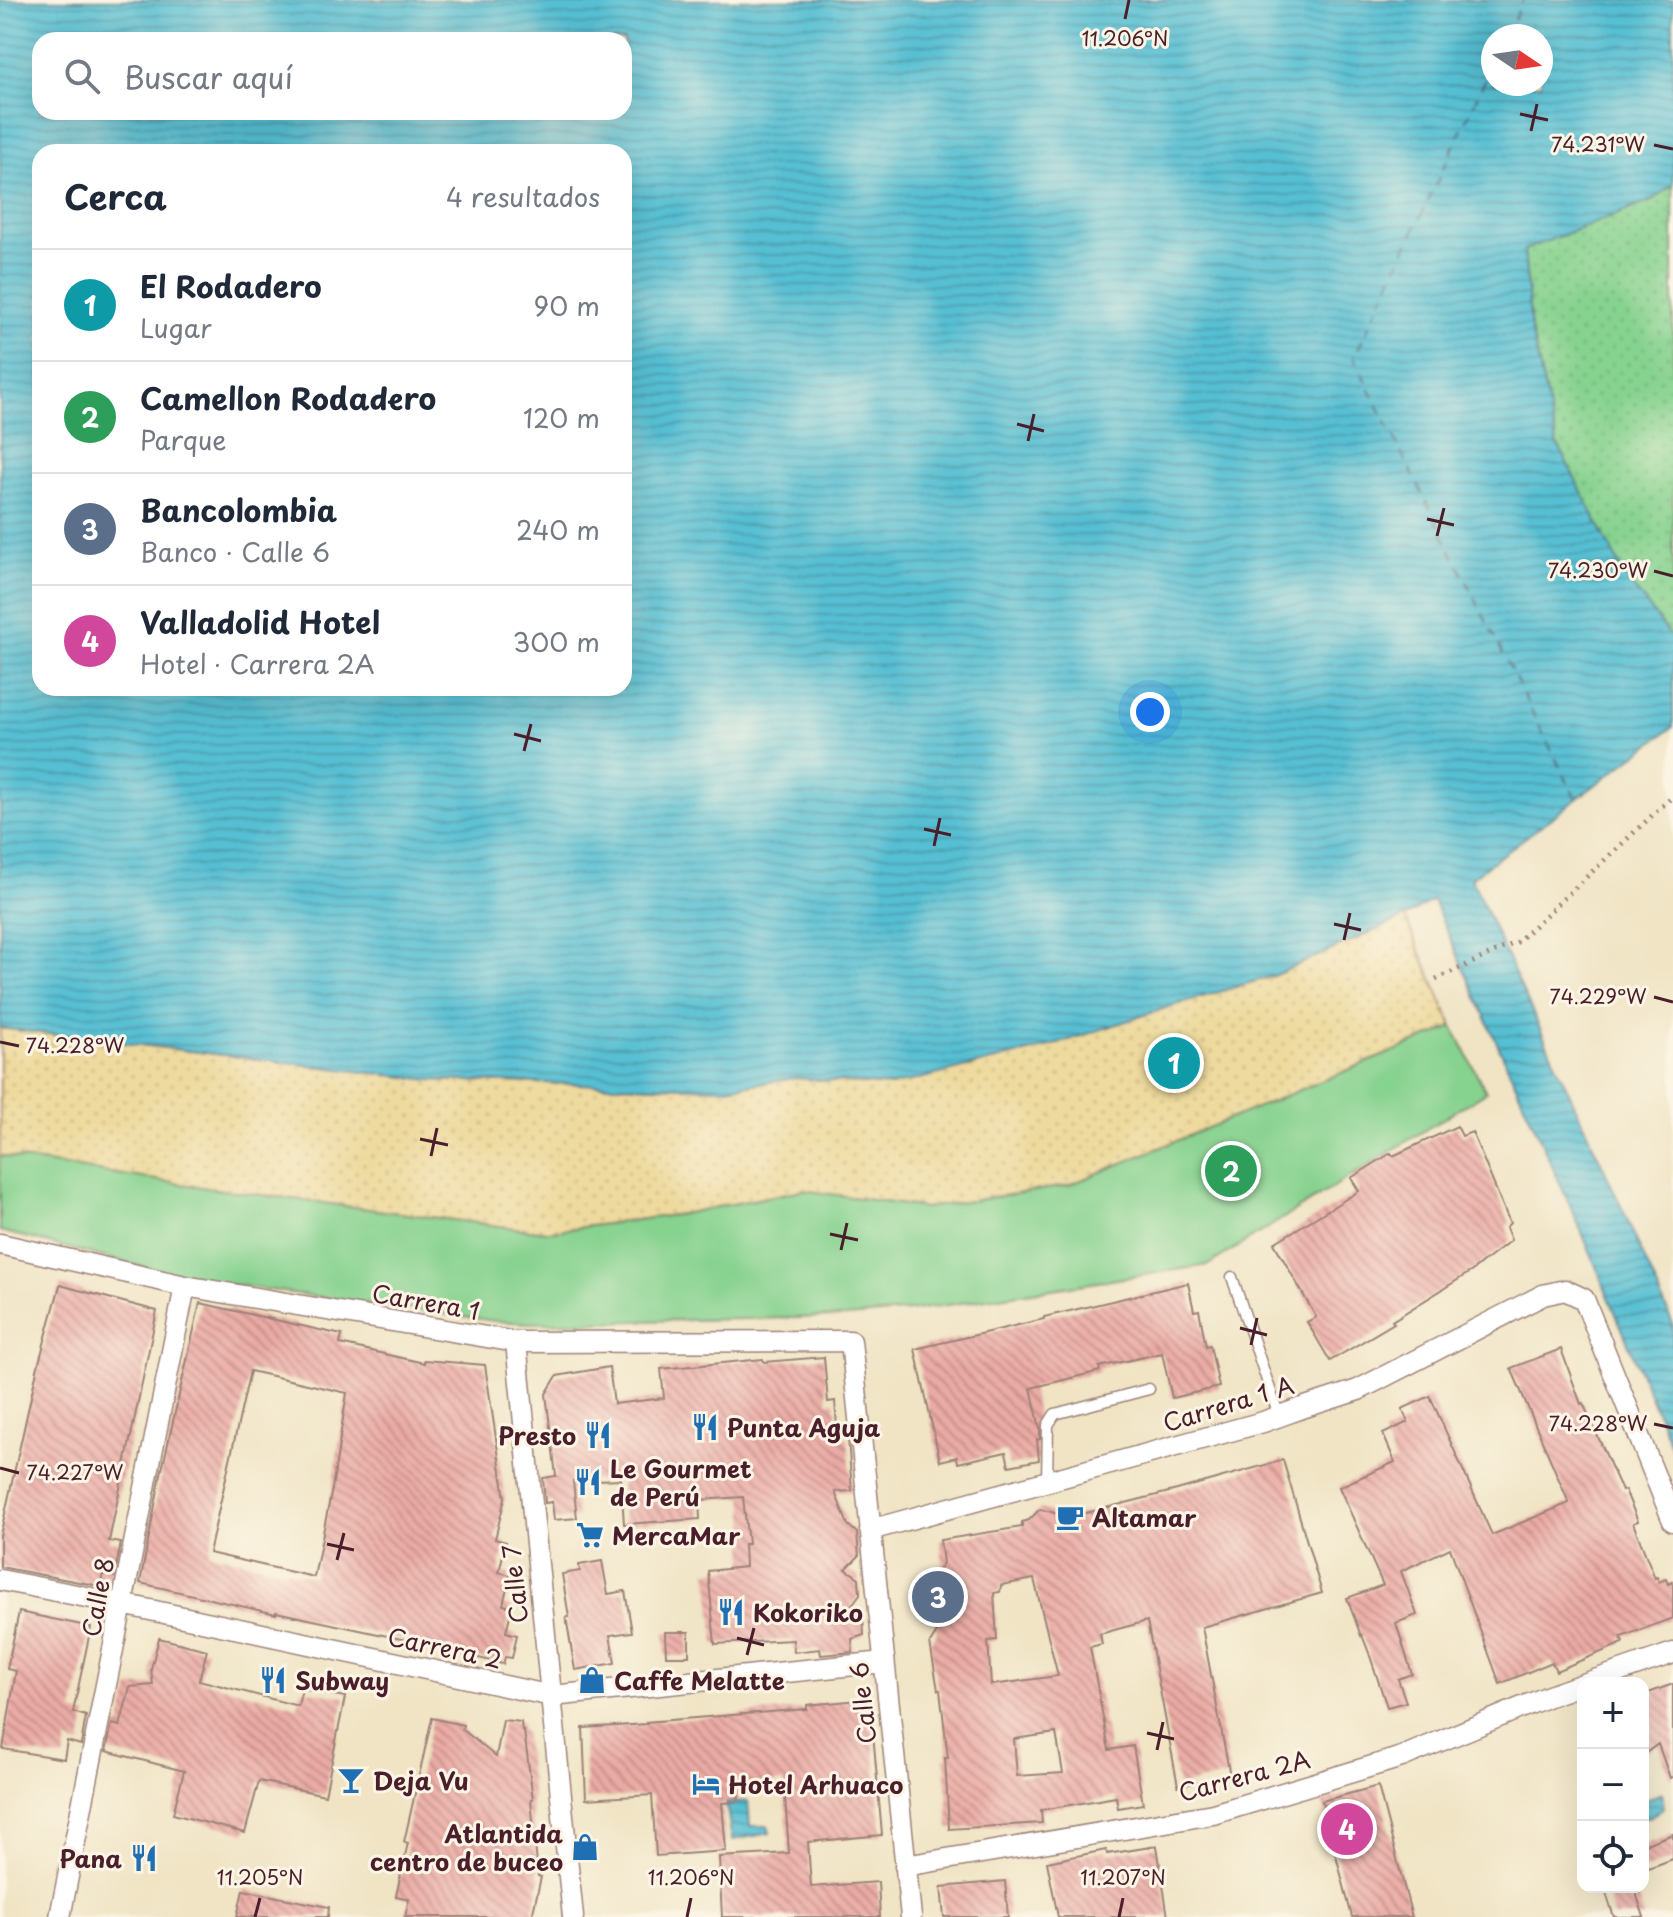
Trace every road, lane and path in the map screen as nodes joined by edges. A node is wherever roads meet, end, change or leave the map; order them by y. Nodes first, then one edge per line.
1 (1673, 796) edge
2 (1436, 979) dead end
3 (0, 1244) edge
4 (1232, 1277) dead end
5 (185, 1286) junction
6 (851, 1341) joint
7 (516, 1342) junction
8 (1149, 1389) dead end
9 (1279, 1416) junction
10 (1047, 1481) junction
11 (1673, 1521) edge
12 (870, 1530) junction
13 (0, 1580) edge
14 (122, 1604) junction
15 (1673, 1653) edge
16 (884, 1662) junction
17 (1605, 1677) edge
18 (1577, 1687) edge
19 (552, 1696) junction
20 (905, 1866) junction
21 (60, 1917) edge
22 (573, 1917) edge
23 (911, 1917) edge

1 - 2 path
3 - 5 street, Carrera 1
4 - 9 lane
5 - 7 street, Carrera 1
5 - 14 street, Calle 8
6 - 7 street, Carrera 1
6 - 12 street, Calle 6
7 - 19 street, Calle 7
8 - 10 lane
9 - 10 street, Carrera 1 A
9 - 11 street, Carrera 1 A
10 - 12 street, Carrera 1 A
12 - 16 street, Calle 6
13 - 14 street, Carrera 2
14 - 19 street, Carrera 2
14 - 21 street, Calle 8
15 - 17 street, Carrera 2A
16 - 19 street, Carrera 2
16 - 20 street, Calle 6
18 - 20 street, Carrera 2A
19 - 22 street, Calle 7
20 - 23 street, Calle 6

